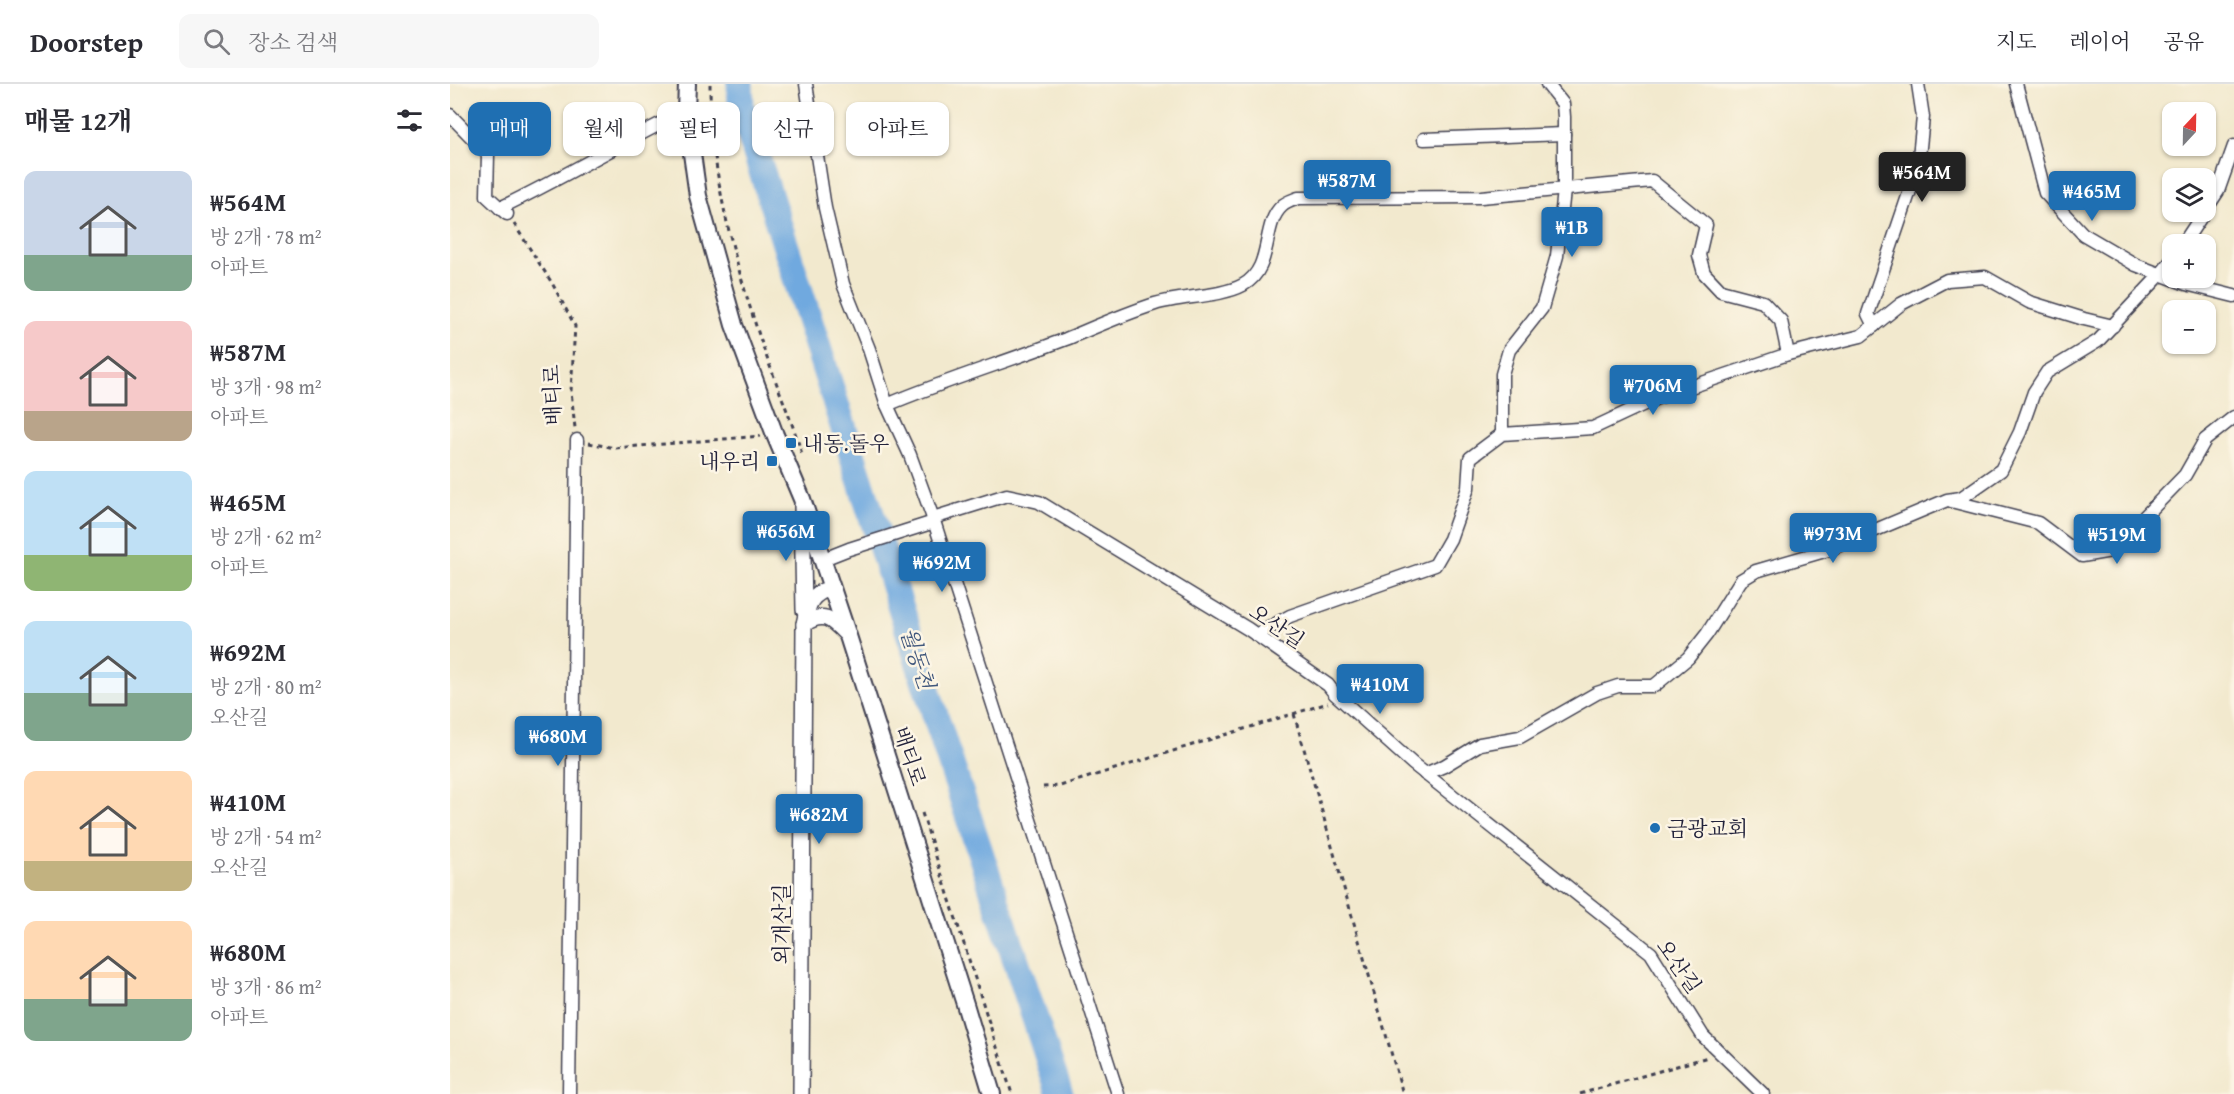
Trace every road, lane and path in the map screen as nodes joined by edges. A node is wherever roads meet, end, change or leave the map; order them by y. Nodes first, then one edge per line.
1 (687, 84) edge
2 (806, 84) edge
3 (1547, 84) edge
4 (1918, 84) edge
5 (2016, 84) edge
6 (686, 102) edge
7 (450, 115) edge
8 (657, 125) edge
9 (1564, 134) junction
10 (1424, 139) dead end
11 (2234, 146) edge
12 (692, 156) edge
13 (1564, 190) junction
14 (504, 211) junction
15 (2190, 234) edge
16 (2162, 274) joint
17 (2202, 288) edge
18 (2234, 296) edge
19 (1874, 326) junction
20 (2113, 326) junction
21 (1788, 354) junction
22 (887, 405) junction
23 (2234, 417) edge
24 (1502, 434) junction
25 (775, 435) junction
26 (577, 440) junction
27 (802, 499) junction
28 (1947, 500) junction
29 (932, 520) junction
30 (821, 560) junction
31 (831, 588) junction
32 (804, 624) junction
33 (1256, 635) junction
34 (848, 636) junction
35 (1335, 694) junction
36 (1294, 714) junction
37 (1425, 774) junction
38 (1042, 787) dead end
39 (1718, 1051) junction
40 (569, 1094) edge
41 (801, 1094) edge
42 (992, 1094) edge
43 (1118, 1094) edge
44 (1403, 1094) edge
45 (1580, 1094) edge
46 (1763, 1094) edge

1 - 6 main road, 배티로
2 - 22 street
3 - 9 street
4 - 19 street
5 - 16 street
7 - 14 street
8 - 14 street
9 - 10 street
9 - 13 street
11 - 15 street
12 - 25 main road, 배티로
13 - 21 street
13 - 22 street
13 - 24 street
14 - 26 path, 배티로
16 - 20 street
17 - 18 street
19 - 20 street
19 - 21 street
20 - 28 street
21 - 24 street
22 - 29 street
23 - 28 street
24 - 33 street
25 - 26 path, 배티로
25 - 27 main road, 배티로
26 - 40 street
27 - 30 main road, 배티로
27 - 32 street
28 - 37 street
29 - 30 street, 오산길
29 - 33 street, 오산길
29 - 43 street
30 - 31 main road, 배티로
31 - 32 street, 외개산길
31 - 34 main road, 배티로
32 - 34 street
32 - 41 street, 외개산길
33 - 35 street, 오산길
34 - 42 main road, 배티로
35 - 36 path
35 - 37 street, 오산길
36 - 38 path
36 - 44 path
37 - 39 street, 오산길
39 - 45 path
39 - 46 street, 오산길

